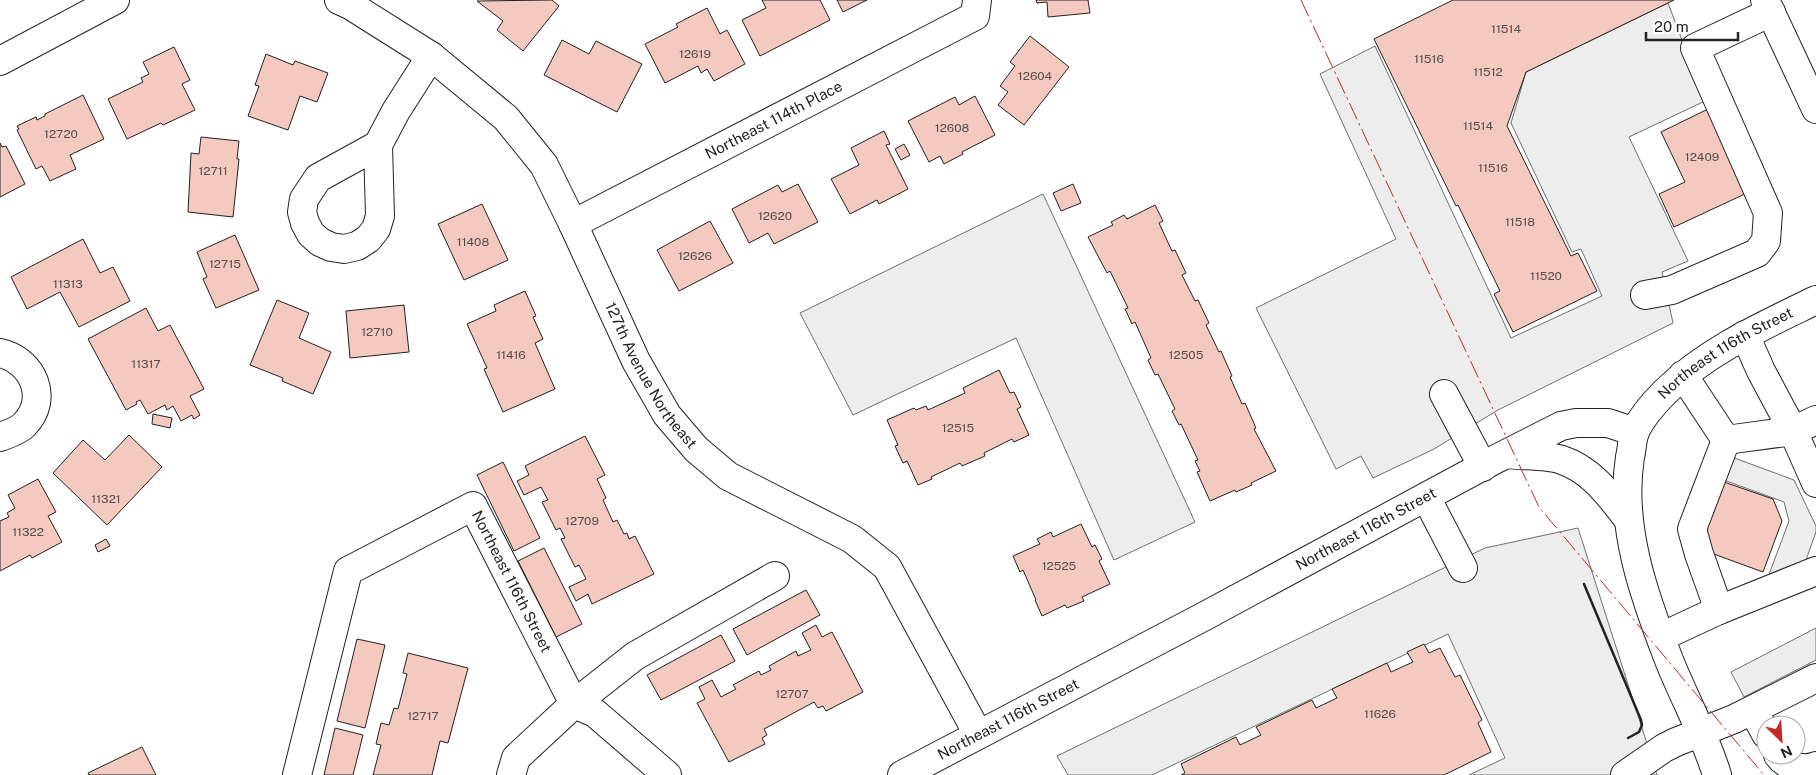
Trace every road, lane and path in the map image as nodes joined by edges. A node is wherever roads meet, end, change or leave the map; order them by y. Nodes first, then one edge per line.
1 (115, 0) edge
2 (339, 0) edge
3 (1768, 6) edge
4 (976, 8) edge
5 (431, 56) junction
6 (0, 62) edge
7 (1816, 109) edge
8 (378, 145) dead end
9 (573, 224) junction
10 (1645, 295) dead end
11 (1816, 300) edge
12 (1745, 335) junction
13 (0, 353) edge
14 (1683, 375) junction
15 (1444, 394) dead end
16 (1805, 425) edge
17 (1635, 432) junction
18 (0, 436) edge
19 (1726, 440) junction
20 (1507, 454) junction
21 (1482, 467) junction
22 (1816, 483) edge
23 (1426, 497) junction
24 (1628, 519) junction
25 (1463, 568) dead end
26 (1816, 571) edge
27 (775, 576) dead end
28 (1719, 610) junction
29 (1661, 637) junction
30 (1816, 678) edge
31 (574, 704) junction
32 (1753, 710) junction
33 (1756, 716) edge
34 (978, 734) junction
35 (1700, 734) junction
36 (1791, 765) edge
37 (1816, 766) edge
38 (297, 775) edge
39 (511, 775) edge
40 (667, 775) edge
41 (902, 775) edge
42 (1625, 775) edge
43 (1717, 775) edge

1 - 6 street
2 - 5 street, 127th Avenue Northeast
3 - 7 street
3 - 10 street
4 - 9 street, Northeast 114th Place
5 - 8 street
5 - 9 street, 127th Avenue Northeast
9 - 34 street, 127th Avenue Northeast
11 - 12 street, Northeast 116th Street
12 - 14 street, Northeast 116th Street
12 - 16 street
13 - 18 street
14 - 17 street, Northeast 116th Street
14 - 19 street
15 - 21 street
16 - 19 street
16 - 22 street
17 - 20 street, Northeast 116th Street
17 - 24 street
19 - 28 street
20 - 21 street, Northeast 116th Street
20 - 24 street
21 - 23 street, Northeast 116th Street
23 - 25 street
23 - 34 street, Northeast 116th Street
24 - 29 street
26 - 28 street
27 - 31 street
28 - 29 street
29 - 35 street
30 - 32 street
31 - 38 street, Northeast 116th Street
31 - 39 street
31 - 40 street
32 - 33 street
32 - 35 street
34 - 41 street, Northeast 116th Street
35 - 42 street
35 - 43 street
36 - 37 street

